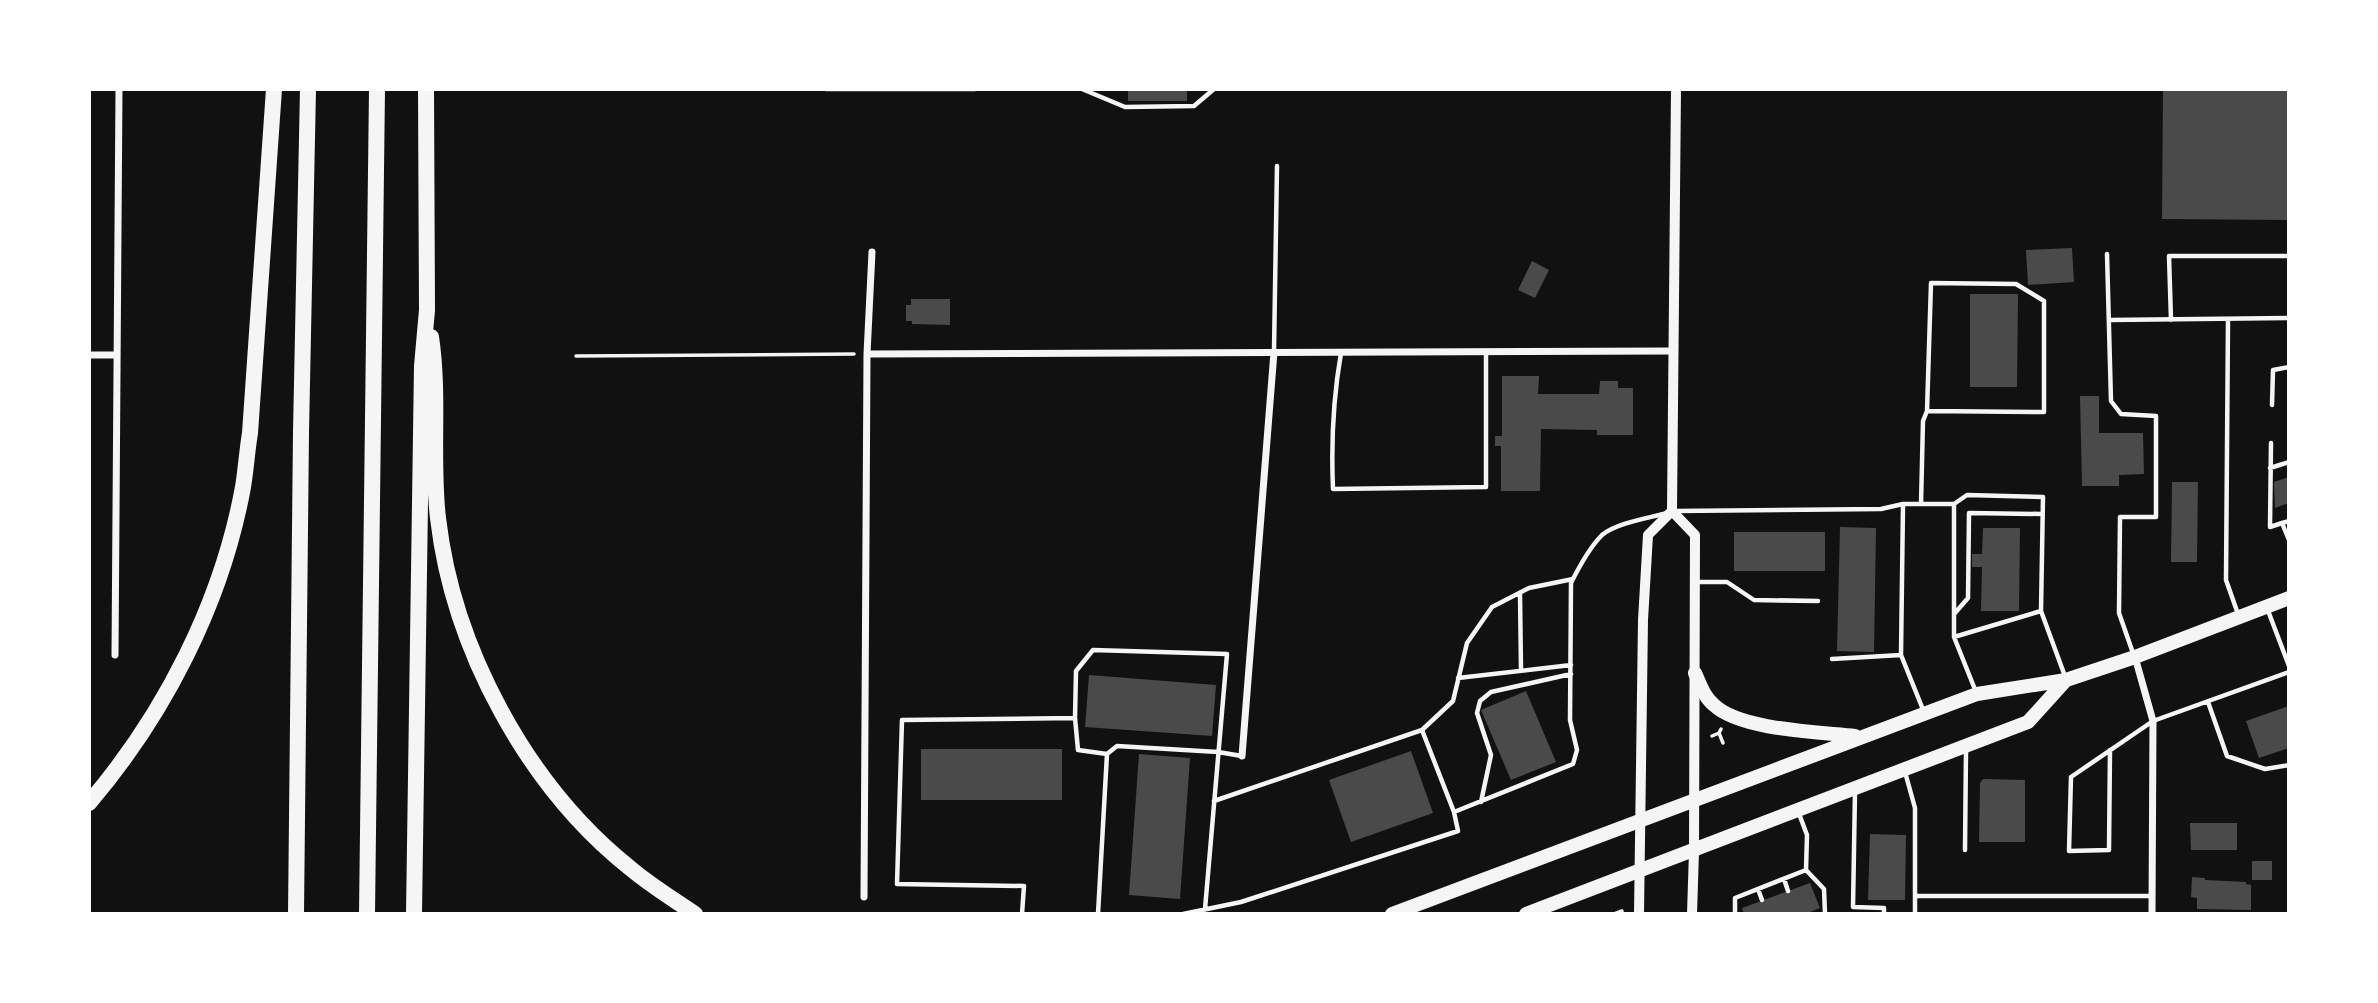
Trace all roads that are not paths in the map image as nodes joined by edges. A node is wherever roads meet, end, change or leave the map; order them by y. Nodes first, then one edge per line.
1 (119, 89) edge
2 (274, 89) edge
3 (308, 89) edge
4 (377, 89) edge
5 (426, 89) edge
6 (826, 89) edge
7 (975, 89) edge
8 (1082, 89) edge
9 (1214, 89) edge
10 (1676, 89) edge
11 (1277, 166) dead end
12 (872, 251) dead end
13 (2107, 254) dead end
14 (2289, 256) edge
15 (427, 310) junction
16 (2289, 318) edge
17 (2109, 320) junction
18 (2171, 320) junction
19 (2228, 320) junction
20 (1486, 351) junction
21 (1674, 351) junction
22 (1274, 352) junction
23 (1341, 352) junction
24 (867, 354) junction
25 (89, 355) edge
26 (116, 355) junction
27 (2289, 367) edge
28 (2272, 405) dead end
29 (1927, 411) junction
30 (2271, 443) dead end
31 (2289, 462) edge
32 (2270, 468) junction
33 (1903, 504) junction
34 (1921, 504) junction
35 (1954, 504) junction
36 (1672, 511) junction
37 (2042, 514) junction
38 (2289, 521) edge
39 (2282, 523) junction
40 (2289, 540) edge
41 (1573, 579) junction
42 (1696, 582) junction
43 (1520, 593) junction
44 (2289, 598) edge
45 (1818, 601) dead end
46 (2266, 607) junction
47 (2041, 611) junction
48 (1954, 614) junction
49 (2239, 618) junction
50 (1954, 637) junction
51 (115, 655) dead end
52 (1901, 655) junction
53 (2134, 657) junction
54 (1832, 659) dead end
55 (1571, 665) junction
56 (2289, 666) edge
57 (1521, 670) junction
58 (1695, 673) junction
59 (2289, 673) edge
60 (1571, 674) junction
61 (1458, 678) junction
62 (2066, 680) junction
63 (1977, 694) junction
64 (2207, 701) junction
65 (1924, 713) junction
66 (1075, 718) junction
67 (2153, 721) junction
68 (1422, 730) junction
69 (1860, 737) junction
70 (1966, 747) junction
71 (2110, 750) junction
72 (1218, 752) junction
73 (1107, 754) junction
74 (1242, 756) joint
75 (2289, 765) edge
76 (1905, 770) junction
77 (1855, 790) junction
78 (1694, 799) junction
79 (1214, 801) junction
80 (1481, 802) junction
81 (89, 803) edge
82 (1798, 811) junction
83 (1454, 812) junction
84 (1641, 819) junction
85 (1965, 850) dead end
86 (1694, 851) junction
87 (1806, 870) junction
88 (1639, 871) junction
89 (1784, 879) junction
90 (1758, 889) junction
91 (1788, 891) dead end
92 (1916, 896) junction
93 (2152, 896) junction
94 (864, 897) dead end
95 (1762, 901) dead end
96 (1205, 909) junction
97 (296, 914) edge
98 (367, 914) edge
99 (414, 914) edge
100 (695, 914) edge
101 (1022, 914) edge
102 (1098, 914) edge
103 (1183, 914) edge
104 (1392, 914) edge
105 (1526, 914) edge
106 (1639, 914) edge
107 (1692, 914) edge
108 (1735, 914) edge
109 (1825, 914) edge
110 (1884, 914) edge
111 (1915, 914) edge
112 (2152, 914) edge

1 - 26 street
2 - 81 highway
3 - 97 highway
4 - 98 highway
5 - 15 highway
6 - 7 lane
8 - 9 lane
10 - 21 street
11 - 22 lane
12 - 24 street
13 - 17 lane
14 - 18 lane
15 - 99 highway
15 - 100 highway
16 - 19 lane
17 - 18 lane
17 - 53 lane
18 - 19 lane
19 - 49 lane
20 - 21 street
20 - 23 street
20 - 23 lane
21 - 36 street
22 - 23 street
22 - 24 street
22 - 74 street
24 - 94 street
25 - 26 street
26 - 51 street
27 - 28 lane
29 - 29 lane
29 - 34 lane
30 - 32 lane
31 - 32 lane
32 - 39 lane
33 - 34 lane
33 - 36 lane
33 - 52 lane
34 - 35 lane
35 - 37 lane
35 - 48 lane
36 - 41 lane
36 - 42 street
36 - 84 street
37 - 47 lane
37 - 48 lane
38 - 39 lane
39 - 40 lane
41 - 43 lane
41 - 55 lane
42 - 45 lane
42 - 58 street
43 - 57 lane
43 - 61 lane
44 - 46 main road
46 - 49 main road
46 - 56 lane
47 - 50 lane
47 - 62 lane
48 - 50 lane
49 - 53 main road
50 - 63 lane
52 - 54 lane
52 - 65 lane
53 - 62 main road
53 - 67 street
55 - 57 lane
55 - 60 lane
57 - 61 lane
58 - 69 main road
58 - 78 street
59 - 64 lane
60 - 80 lane
60 - 80 lane
61 - 68 lane
62 - 63 main road
62 - 70 main road
63 - 65 main road
64 - 67 lane
64 - 75 lane
65 - 69 main road
66 - 72 lane
66 - 73 lane
66 - 101 lane
67 - 71 lane
67 - 93 street
68 - 79 lane
68 - 83 lane
69 - 78 main road
70 - 76 main road
70 - 85 lane
71 - 71 lane
72 - 73 lane
72 - 74 lane
72 - 79 lane
73 - 102 lane
76 - 77 main road
76 - 92 lane
77 - 82 main road
77 - 110 lane
78 - 84 main road
78 - 86 street
79 - 96 lane
80 - 83 lane
82 - 86 main road
82 - 87 lane
83 - 96 lane
84 - 88 street
84 - 104 main road
86 - 88 main road
86 - 107 street
87 - 89 lane
87 - 109 lane
88 - 105 main road
88 - 106 street
89 - 90 lane
89 - 91 lane
90 - 95 lane
90 - 108 lane
92 - 93 lane
92 - 111 lane
93 - 112 street
96 - 103 lane

